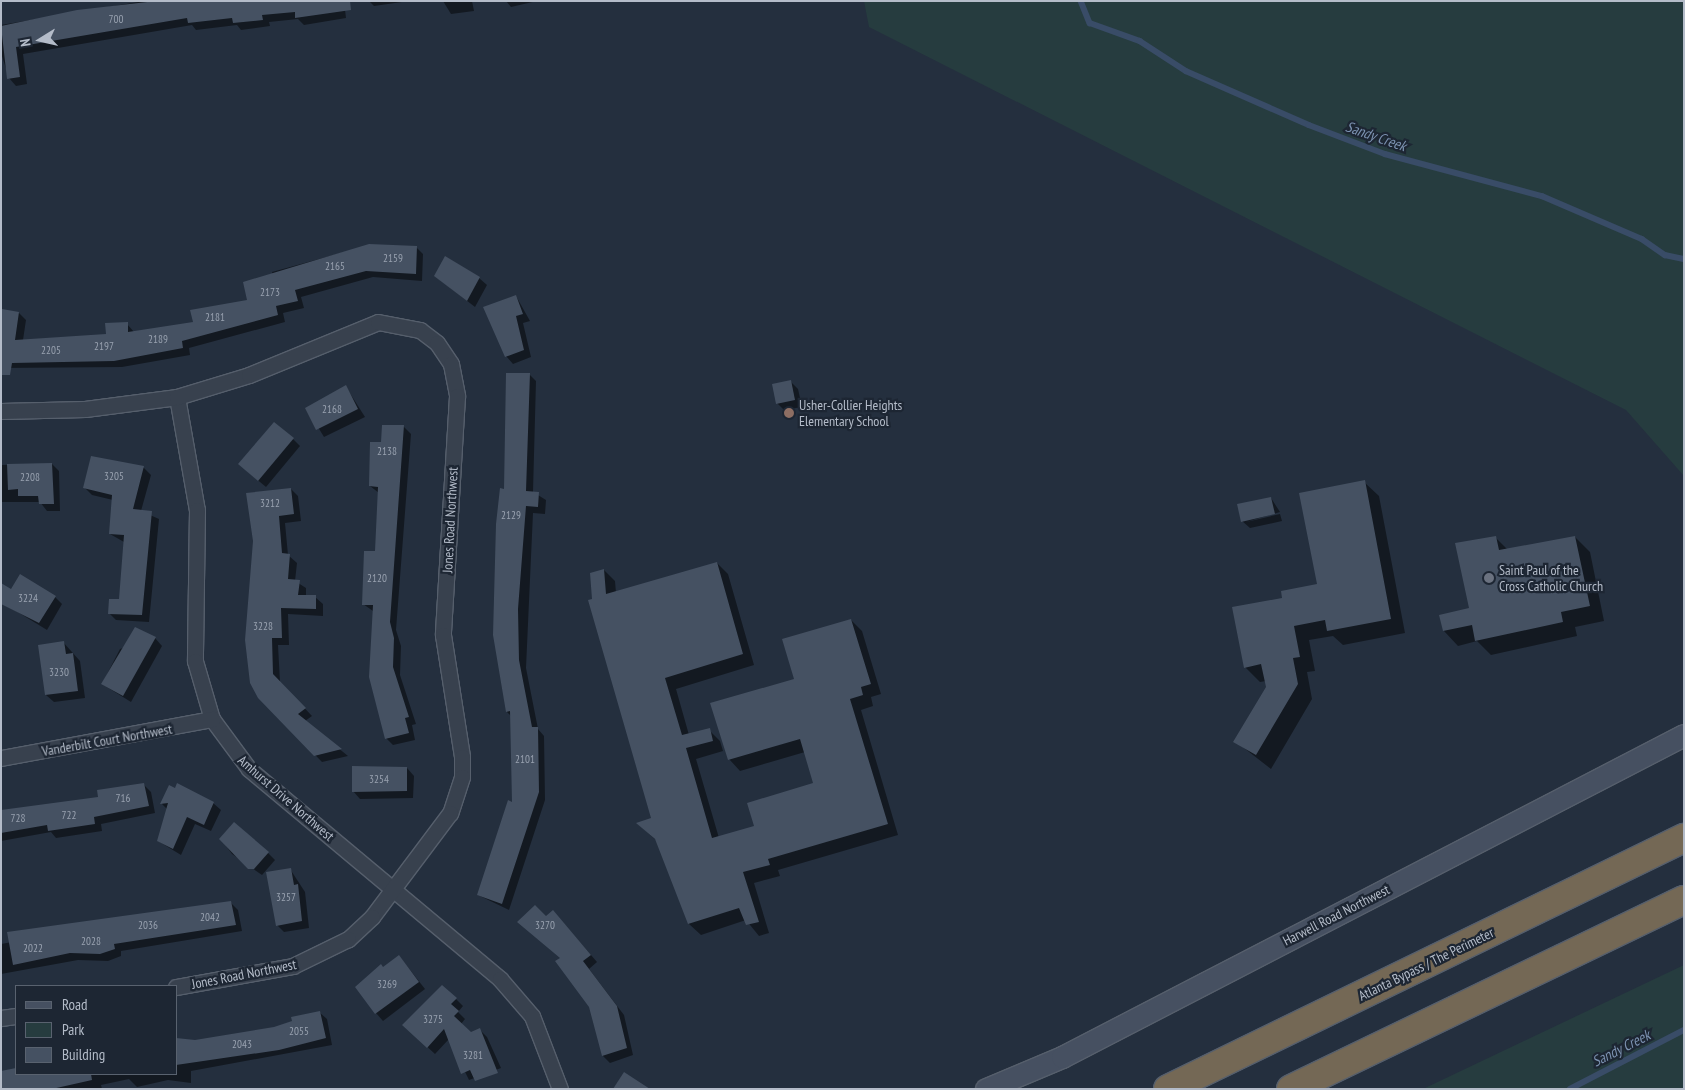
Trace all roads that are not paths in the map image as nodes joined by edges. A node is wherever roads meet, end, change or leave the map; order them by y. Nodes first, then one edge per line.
1 (176, 397) junction
2 (1, 411) edge
3 (212, 719) junction
4 (1684, 735) edge
5 (1, 758) edge
6 (1684, 838) edge
7 (394, 890) junction
8 (1684, 900) edge
9 (178, 987) edge
10 (15, 1016) edge
11 (1, 1018) edge
12 (560, 1089) edge
13 (986, 1089) edge
14 (1168, 1089) edge
15 (1291, 1089) edge

1 - 2 street, Jones Road Northwest
1 - 3 street, Amhurst Drive Northwest
1 - 7 street, Jones Road Northwest
3 - 5 street, Vanderbilt Court Northwest
3 - 7 street, Amhurst Drive Northwest
4 - 13 street, Harwell Road Northwest
6 - 14 highway, Atlanta Bypass / The Perimeter
7 - 9 street, Jones Road Northwest
7 - 12 street, Amhurst Drive Northwest
8 - 15 highway
10 - 11 street

